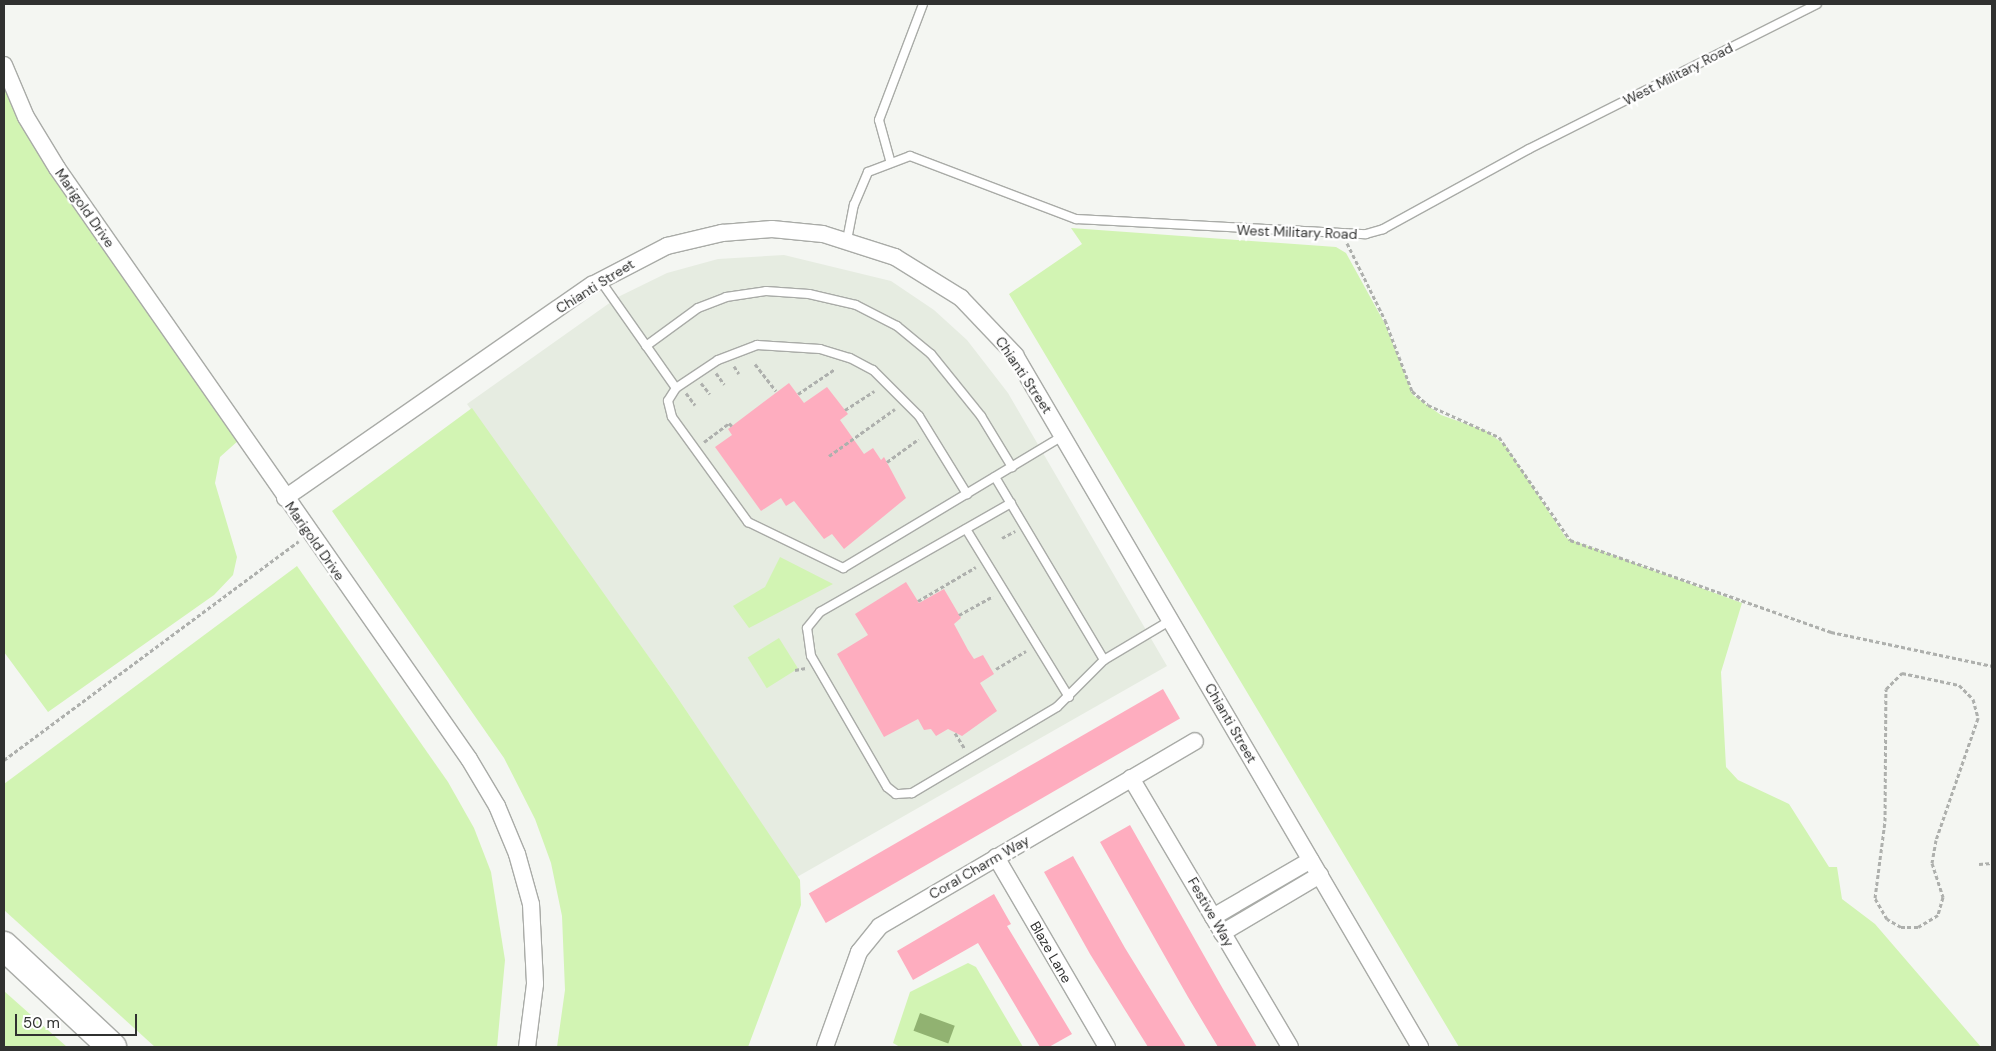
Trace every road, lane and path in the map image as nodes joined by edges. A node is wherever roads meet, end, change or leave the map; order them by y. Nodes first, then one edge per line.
1 (923, 4) edge
2 (1817, 4) edge
3 (4, 65) edge
4 (890, 160) junction
5 (1343, 235) junction
6 (847, 240) junction
7 (600, 280) junction
8 (646, 346) junction
9 (755, 364) dead end
10 (835, 369) dead end
11 (676, 388) junction
12 (776, 391) dead end
13 (874, 391) dead end
14 (798, 394) dead end
15 (895, 409) dead end
16 (845, 410) dead end
17 (732, 426) dead end
18 (1064, 436) junction
19 (920, 439) dead end
20 (704, 442) dead end
21 (829, 456) dead end
22 (887, 462) dead end
23 (1012, 467) junction
24 (995, 477) junction
25 (968, 494) junction
26 (285, 498) junction
27 (1011, 503) junction
28 (966, 529) junction
29 (309, 534) junction
30 (976, 567) dead end
31 (993, 596) dead end
32 (918, 601) dead end
33 (960, 615) dead end
34 (1171, 620) junction
35 (1026, 651) dead end
36 (1104, 660) junction
37 (1992, 666) edge
38 (807, 668) dead end
39 (996, 668) dead end
40 (795, 670) dead end
41 (1069, 697) junction
42 (955, 733) dead end
43 (1195, 741) dead end
44 (965, 749) dead end
45 (4, 760) edge
46 (1131, 778) junction
47 (996, 857) junction
48 (1311, 860) junction
49 (1932, 863) joint
50 (1992, 863) edge
51 (1979, 864) dead end
52 (1320, 876) junction
53 (1213, 917) junction
54 (1222, 933) junction
55 (4, 946) edge
56 (112, 1047) edge
57 (527, 1047) edge
58 (825, 1047) edge
59 (1107, 1047) edge
60 (1290, 1047) edge
61 (1420, 1047) edge

1 - 4 lane
2 - 5 lane, West Military Road
3 - 26 street, Marigold Drive
4 - 5 lane, West Military Road
4 - 6 lane, West Military Road
5 - 37 path
6 - 7 street, Chianti Street
6 - 18 street, Chianti Street
7 - 8 lane
7 - 26 street, Chianti Street
8 - 11 lane
8 - 23 lane
9 - 12 path
10 - 14 path
11 - 25 lane
11 - 25 lane
13 - 16 path
15 - 21 path
17 - 20 path
18 - 23 lane
18 - 34 street, Chianti Street
19 - 22 path
23 - 24 lane
24 - 25 lane
24 - 27 lane
26 - 29 street, Marigold Drive
27 - 28 lane
27 - 36 lane
28 - 41 lane
28 - 41 lane
29 - 45 path
29 - 57 street, Marigold Drive
30 - 32 path
31 - 33 path
34 - 36 lane
34 - 48 street, Chianti Street
35 - 39 path
36 - 41 lane
38 - 40 path
42 - 44 path
43 - 46 street, Coral Charm Way
46 - 47 street, Coral Charm Way
46 - 53 street, Festive Way
47 - 58 street, Coral Charm Way
47 - 59 street, Blaze Lane
48 - 52 street, Chianti Street
48 - 53 street
49 - 49 path
50 - 51 path
52 - 54 street
52 - 61 street, Chianti Street
53 - 54 street, Festive Way
54 - 60 street, Festive Way
55 - 56 highway

